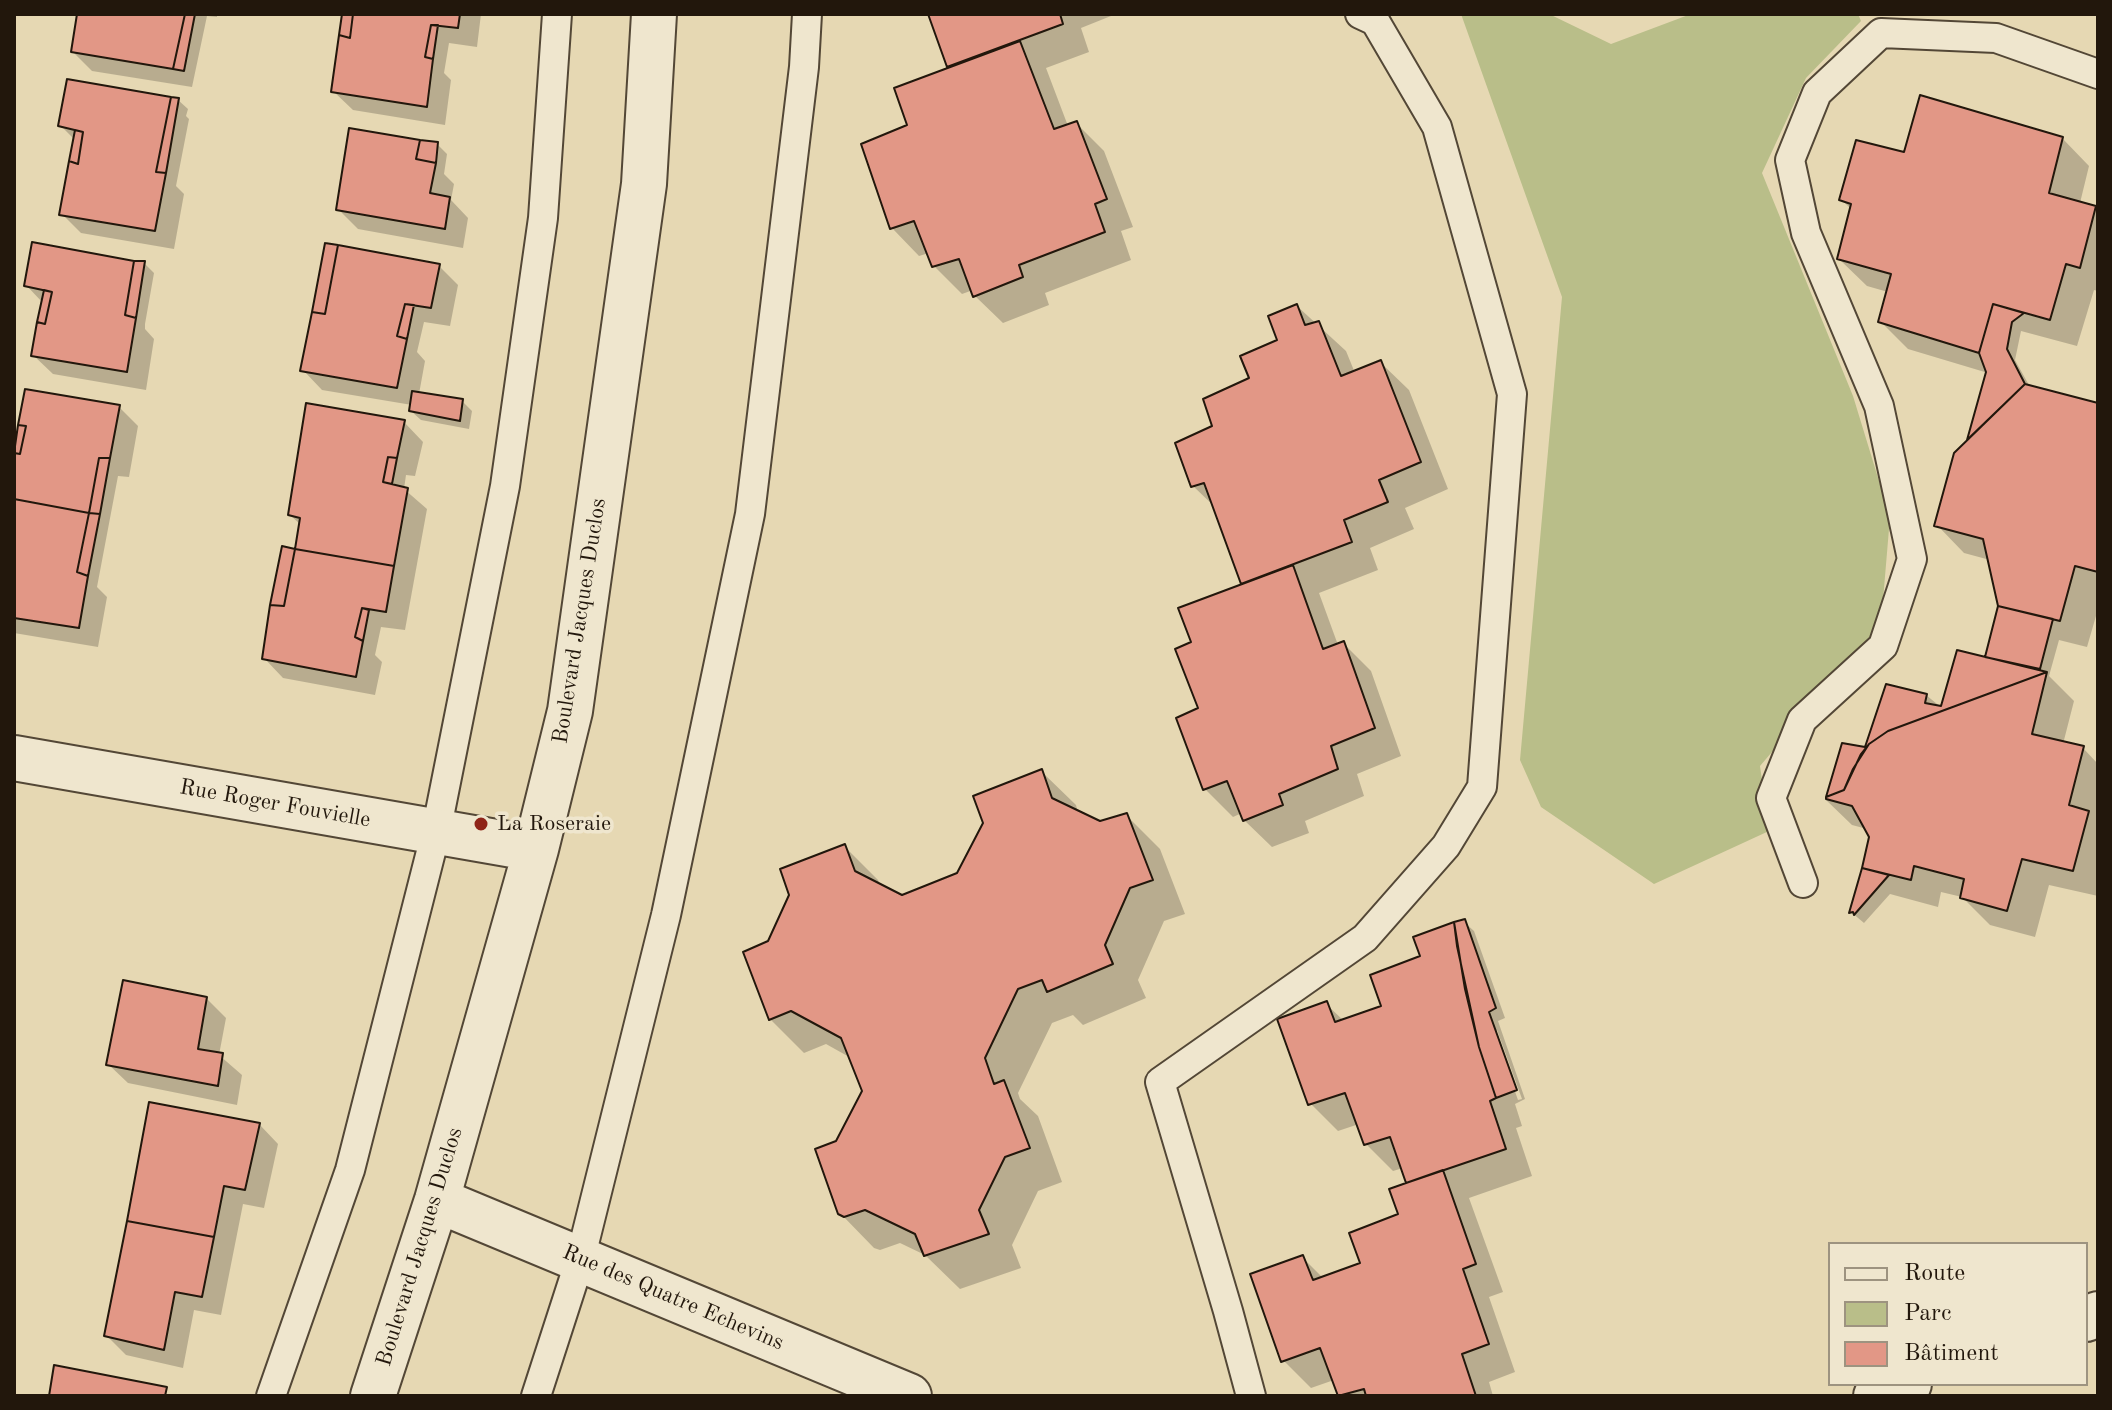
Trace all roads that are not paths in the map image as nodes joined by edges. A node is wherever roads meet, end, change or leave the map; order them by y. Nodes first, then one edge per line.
1 (557, 14) edge
2 (654, 14) edge
3 (807, 14) edge
4 (1360, 14) edge
5 (1878, 23) edge
6 (2098, 74) edge
7 (14, 758) edge
8 (436, 832) junction
9 (536, 849) junction
10 (1803, 883) dead end
11 (437, 1200) junction
12 (580, 1260) junction
13 (1904, 1386) edge
14 (271, 1396) edge
15 (373, 1396) edge
16 (536, 1396) edge
17 (909, 1396) edge
18 (1251, 1396) edge
19 (1876, 1396) edge

1 - 8 lane
2 - 9 street, Boulevard Jacques Duclos
3 - 12 lane
4 - 18 lane
5 - 6 lane
5 - 10 lane
7 - 8 street, Rue Roger Fouvielle
8 - 9 street, Rue Roger Fouvielle
8 - 14 lane
9 - 11 street, Boulevard Jacques Duclos
11 - 12 street, Rue des Quatre Echevins
11 - 15 street, Boulevard Jacques Duclos
12 - 16 lane
12 - 17 street, Rue des Quatre Echevins
13 - 19 street

